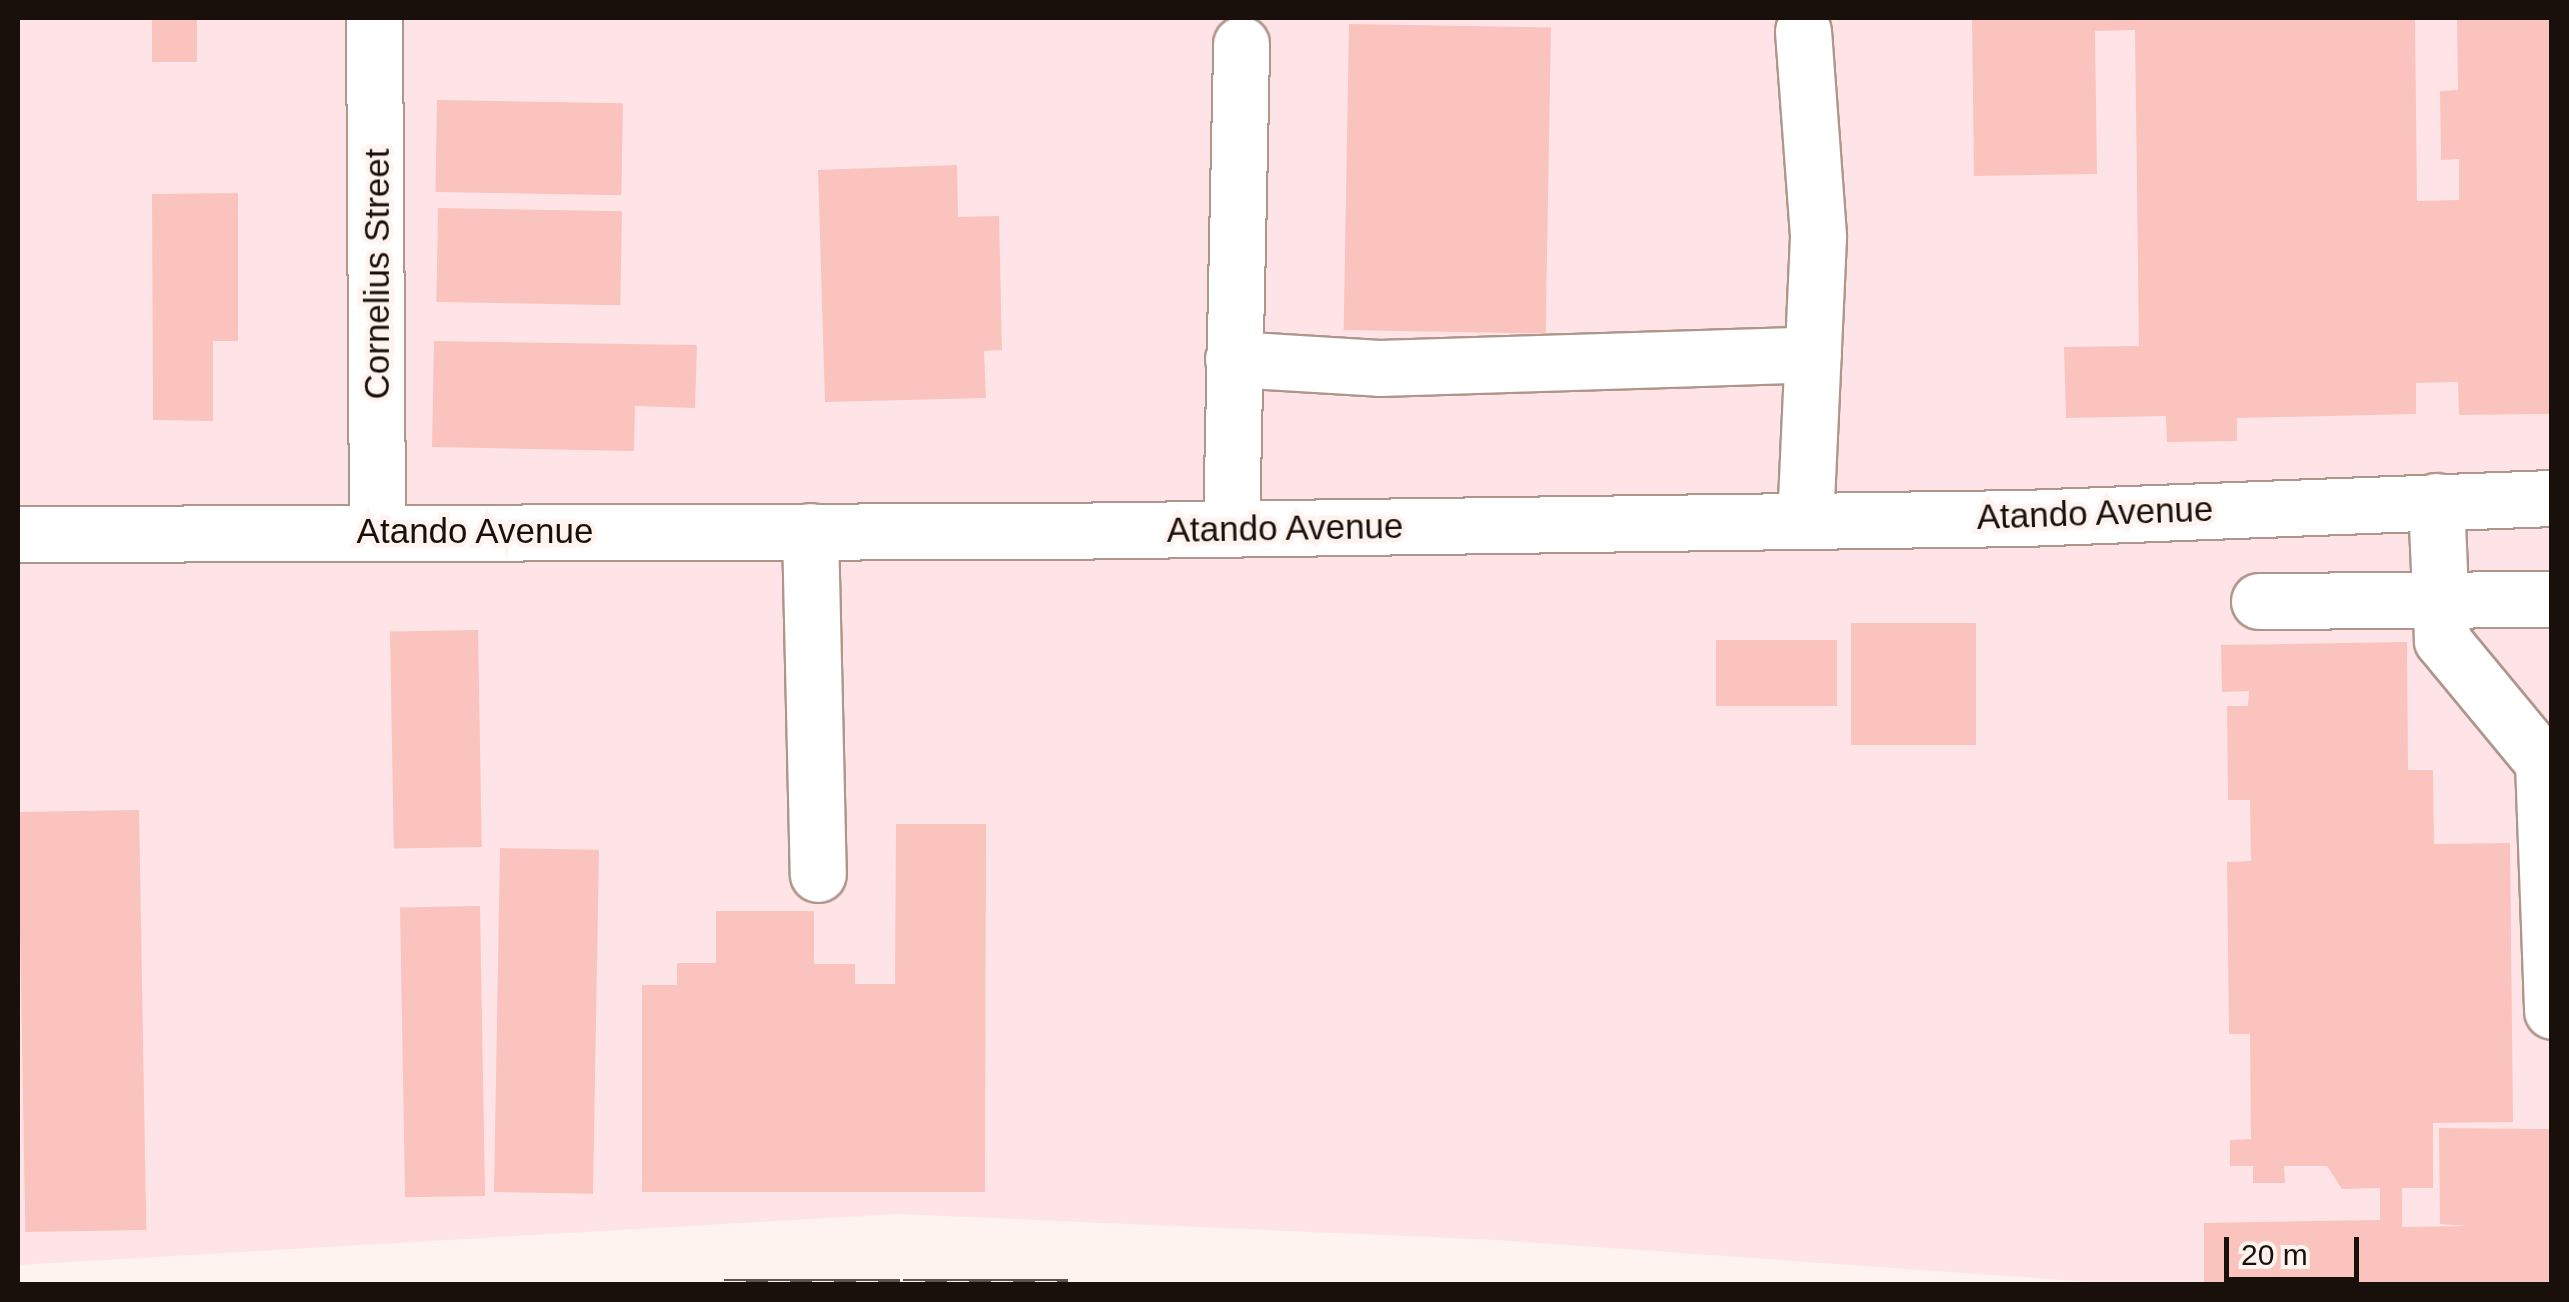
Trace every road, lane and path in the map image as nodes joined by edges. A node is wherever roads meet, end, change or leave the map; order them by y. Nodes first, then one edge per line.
1 (374, 18) edge
2 (1803, 30) dead end
3 (1241, 44) dead end
4 (1813, 354) junction
5 (1233, 359) junction
6 (2552, 498) edge
7 (2436, 500) junction
8 (1805, 521) junction
9 (1231, 529) junction
10 (377, 530) junction
11 (810, 531) junction
12 (18, 534) edge
13 (2440, 598) junction
14 (2552, 599) edge
15 (2259, 602) dead end
16 (818, 874) dead end
17 (2552, 1011) edge

1 - 10 main road, Cornelius Street
2 - 4 main road
3 - 5 main road
4 - 5 main road
4 - 8 main road
5 - 9 main road
6 - 7 main road, Atando Avenue
7 - 8 main road, Atando Avenue
7 - 13 main road
8 - 9 main road, Atando Avenue
9 - 11 main road, Atando Avenue
10 - 11 main road, Atando Avenue
10 - 12 main road, Atando Avenue
11 - 16 main road
13 - 14 main road
13 - 15 main road
13 - 17 main road

